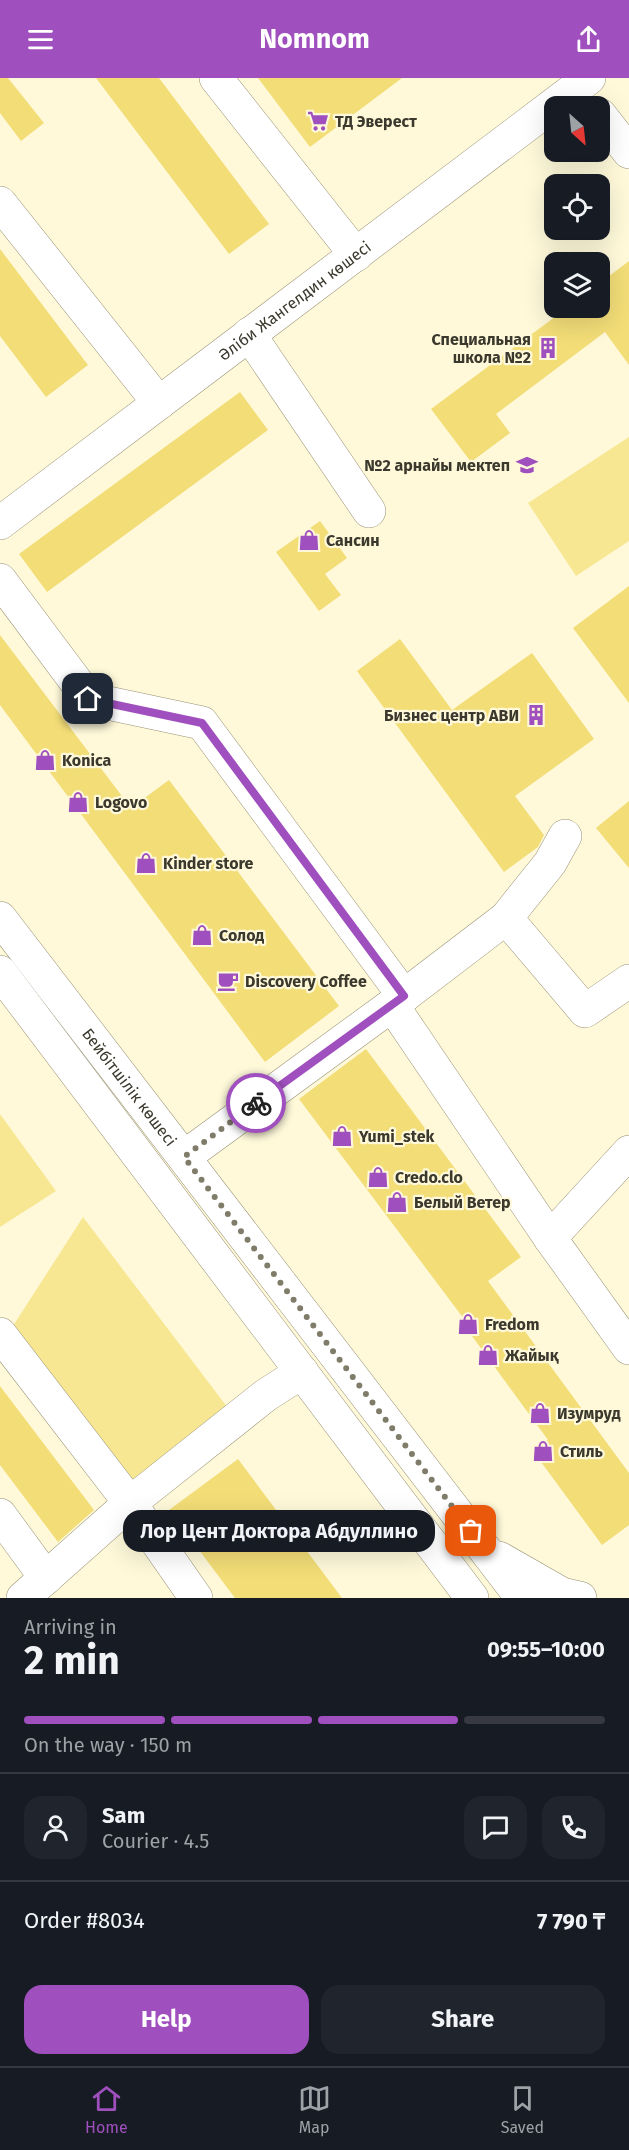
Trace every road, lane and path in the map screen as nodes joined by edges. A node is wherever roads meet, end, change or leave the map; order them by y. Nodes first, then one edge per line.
1 (216, 78) edge
2 (583, 87) edge
3 (610, 128) edge
4 (629, 152) edge
5 (0, 203) edge
6 (356, 255) junction
7 (249, 334) junction
8 (159, 403) junction
9 (369, 511) dead end
10 (1, 520) edge
11 (0, 580) edge
12 (565, 836) dead end
13 (0, 918) edge
14 (506, 918) junction
15 (0, 972) edge
16 (629, 981) edge
17 (398, 1001) junction
18 (629, 1152) edge
19 (184, 1157) junction
20 (550, 1238) junction
21 (0, 1334) edge
22 (629, 1348) edge
23 (302, 1372) junction
24 (130, 1503) junction
25 (0, 1515) edge
26 (485, 1550) junction
27 (448, 1567) junction
28 (34, 1588) edge
29 (195, 1598) edge
30 (463, 1598) edge
31 (472, 1598) edge
32 (522, 1598) edge
33 (580, 1598) edge

1 - 6 main road
2 - 6 main road, Әліби Жангелдин көшесі
3 - 4 main road
5 - 8 main road
6 - 7 main road, Әліби Жангелдин көшесі
7 - 8 main road, Әліби Жангелдин көшесі
7 - 9 main road
8 - 10 main road, Әліби Жангелдин көшесі
11 - 17 main road
12 - 14 main road
13 - 19 main road, Бейбітшілік көшесі
14 - 16 main road
14 - 17 main road
15 - 23 main road, Бейбітшілік көшесі
17 - 19 main road
17 - 20 main road
18 - 20 main road
19 - 26 main road, Бейбітшілік көшесі
20 - 22 main road
21 - 24 main road
23 - 24 main road
23 - 27 main road, Бейбітшілік көшесі
24 - 28 main road
24 - 29 main road
25 - 28 main road
26 - 32 main road, Бейбітшілік көшесі
26 - 33 main road
27 - 30 main road
27 - 31 main road, Бейбітшілік көшесі

